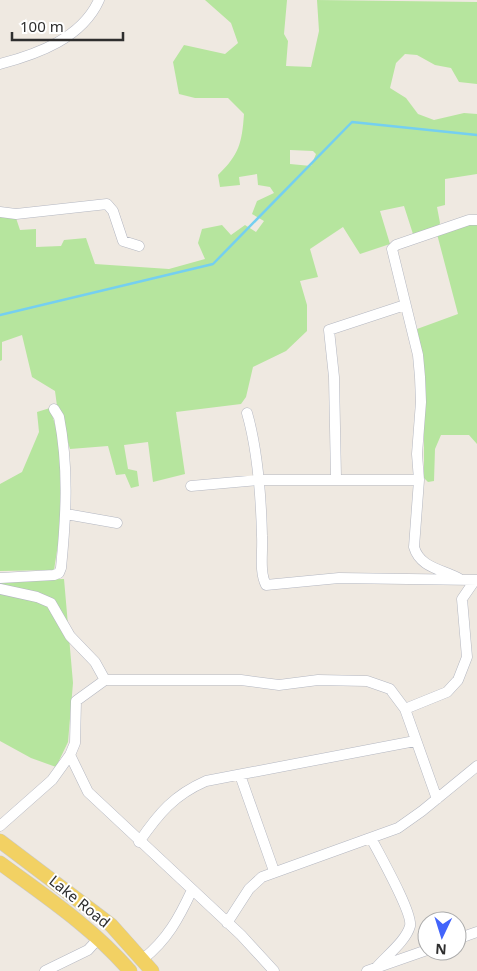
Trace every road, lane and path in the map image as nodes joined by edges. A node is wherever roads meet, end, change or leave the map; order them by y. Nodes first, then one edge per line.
1 (99, 0) edge
2 (0, 64) edge
3 (0, 212) edge
4 (477, 220) edge
5 (138, 246) dead end
6 (406, 305) junction
7 (54, 409) dead end
8 (247, 413) dead end
9 (336, 478) junction
10 (258, 480) junction
11 (419, 480) junction
12 (191, 486) dead end
13 (66, 514) junction
14 (117, 523) dead end
15 (0, 578) edge
16 (460, 578) junction
17 (476, 580) edge
18 (0, 588) edge
19 (104, 680) junction
20 (405, 709) junction
21 (415, 741) junction
22 (70, 755) junction
23 (477, 766) edge
24 (240, 775) junction
25 (436, 799) junction
26 (0, 826) edge
27 (371, 838) junction
28 (0, 840) edge
29 (139, 842) junction
30 (0, 863) edge
31 (274, 871) junction
32 (192, 890) junction
33 (228, 923) junction
34 (98, 938) junction
35 (417, 954) edge
36 (143, 960) junction
37 (371, 970) edge
38 (45, 971) edge
39 (130, 971) edge
40 (152, 971) edge
41 (274, 971) edge

1 - 2 street
3 - 5 street
4 - 6 street
6 - 9 street
6 - 11 street
7 - 13 street
8 - 10 street
9 - 10 street
9 - 11 street
10 - 12 street
10 - 16 street
11 - 16 street
13 - 14 street
13 - 15 street
16 - 17 street
17 - 20 street
18 - 19 street
19 - 20 street
19 - 22 street
20 - 21 street
21 - 24 street
21 - 25 street
22 - 26 street
22 - 29 street
23 - 25 street
24 - 29 street
24 - 31 street
25 - 27 street
27 - 31 street
27 - 37 street
28 - 36 main road, Lake Road
29 - 32 street
30 - 34 main road, Lake Road
31 - 33 street
32 - 33 street
32 - 36 street
33 - 41 street
34 - 38 street
34 - 39 main road, Lake Road
35 - 37 street
36 - 40 main road, Lake Road

